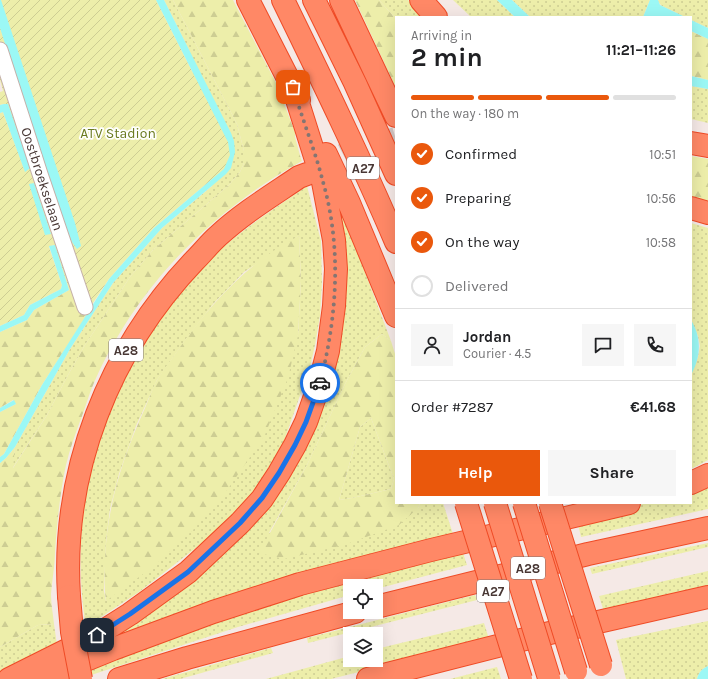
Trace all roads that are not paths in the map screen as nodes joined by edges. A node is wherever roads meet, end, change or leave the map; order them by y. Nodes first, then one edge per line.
1 (248, 0) edge
2 (282, 0) edge
3 (314, 0) edge
4 (341, 0) edge
5 (421, 0) edge
6 (435, 16) edge
7 (0, 50) edge
8 (293, 87) junction
9 (395, 114) edge
10 (692, 143) edge
11 (708, 146) edge
12 (395, 172) edge
13 (307, 174) tunnel mouth
14 (692, 208) edge
15 (708, 214) edge
16 (395, 240) edge
17 (85, 307) dead end
18 (395, 314) edge
19 (708, 475) edge
20 (692, 483) edge
21 (466, 504) edge
22 (495, 504) edge
23 (524, 504) edge
24 (550, 504) edge
25 (625, 504) edge
26 (708, 524) edge
27 (708, 528) edge
28 (681, 533) junction
29 (708, 597) edge
30 (383, 605) edge
31 (708, 605) edge
32 (666, 606) junction
33 (343, 615) edge
34 (408, 668) junction
35 (602, 672) edge
36 (577, 675) edge
37 (550, 678) edge
38 (9, 679) edge
39 (39, 679) edge
40 (81, 679) edge
41 (118, 679) edge
42 (368, 679) edge
43 (388, 679) edge
44 (520, 679) edge

1 - 8 highway, A27
2 - 16 highway, A27
3 - 12 highway, A27
4 - 9 highway
5 - 6 highway
7 - 17 street, Oostbroekselaan
8 - 18 highway, A27
8 - 38 highway, A27
10 - 11 highway
13 - 40 highway, A28, bridge
14 - 15 highway
19 - 20 highway
21 - 44 highway, A27, bridge
22 - 37 highway, A27, bridge
23 - 36 highway, bridge
24 - 35 highway, bridge
25 - 39 highway
26 - 28 highway, A28
27 - 28 highway, A28
28 - 30 highway, A28
29 - 32 highway
31 - 32 highway
32 - 34 highway
33 - 41 highway
34 - 42 highway
34 - 43 highway

